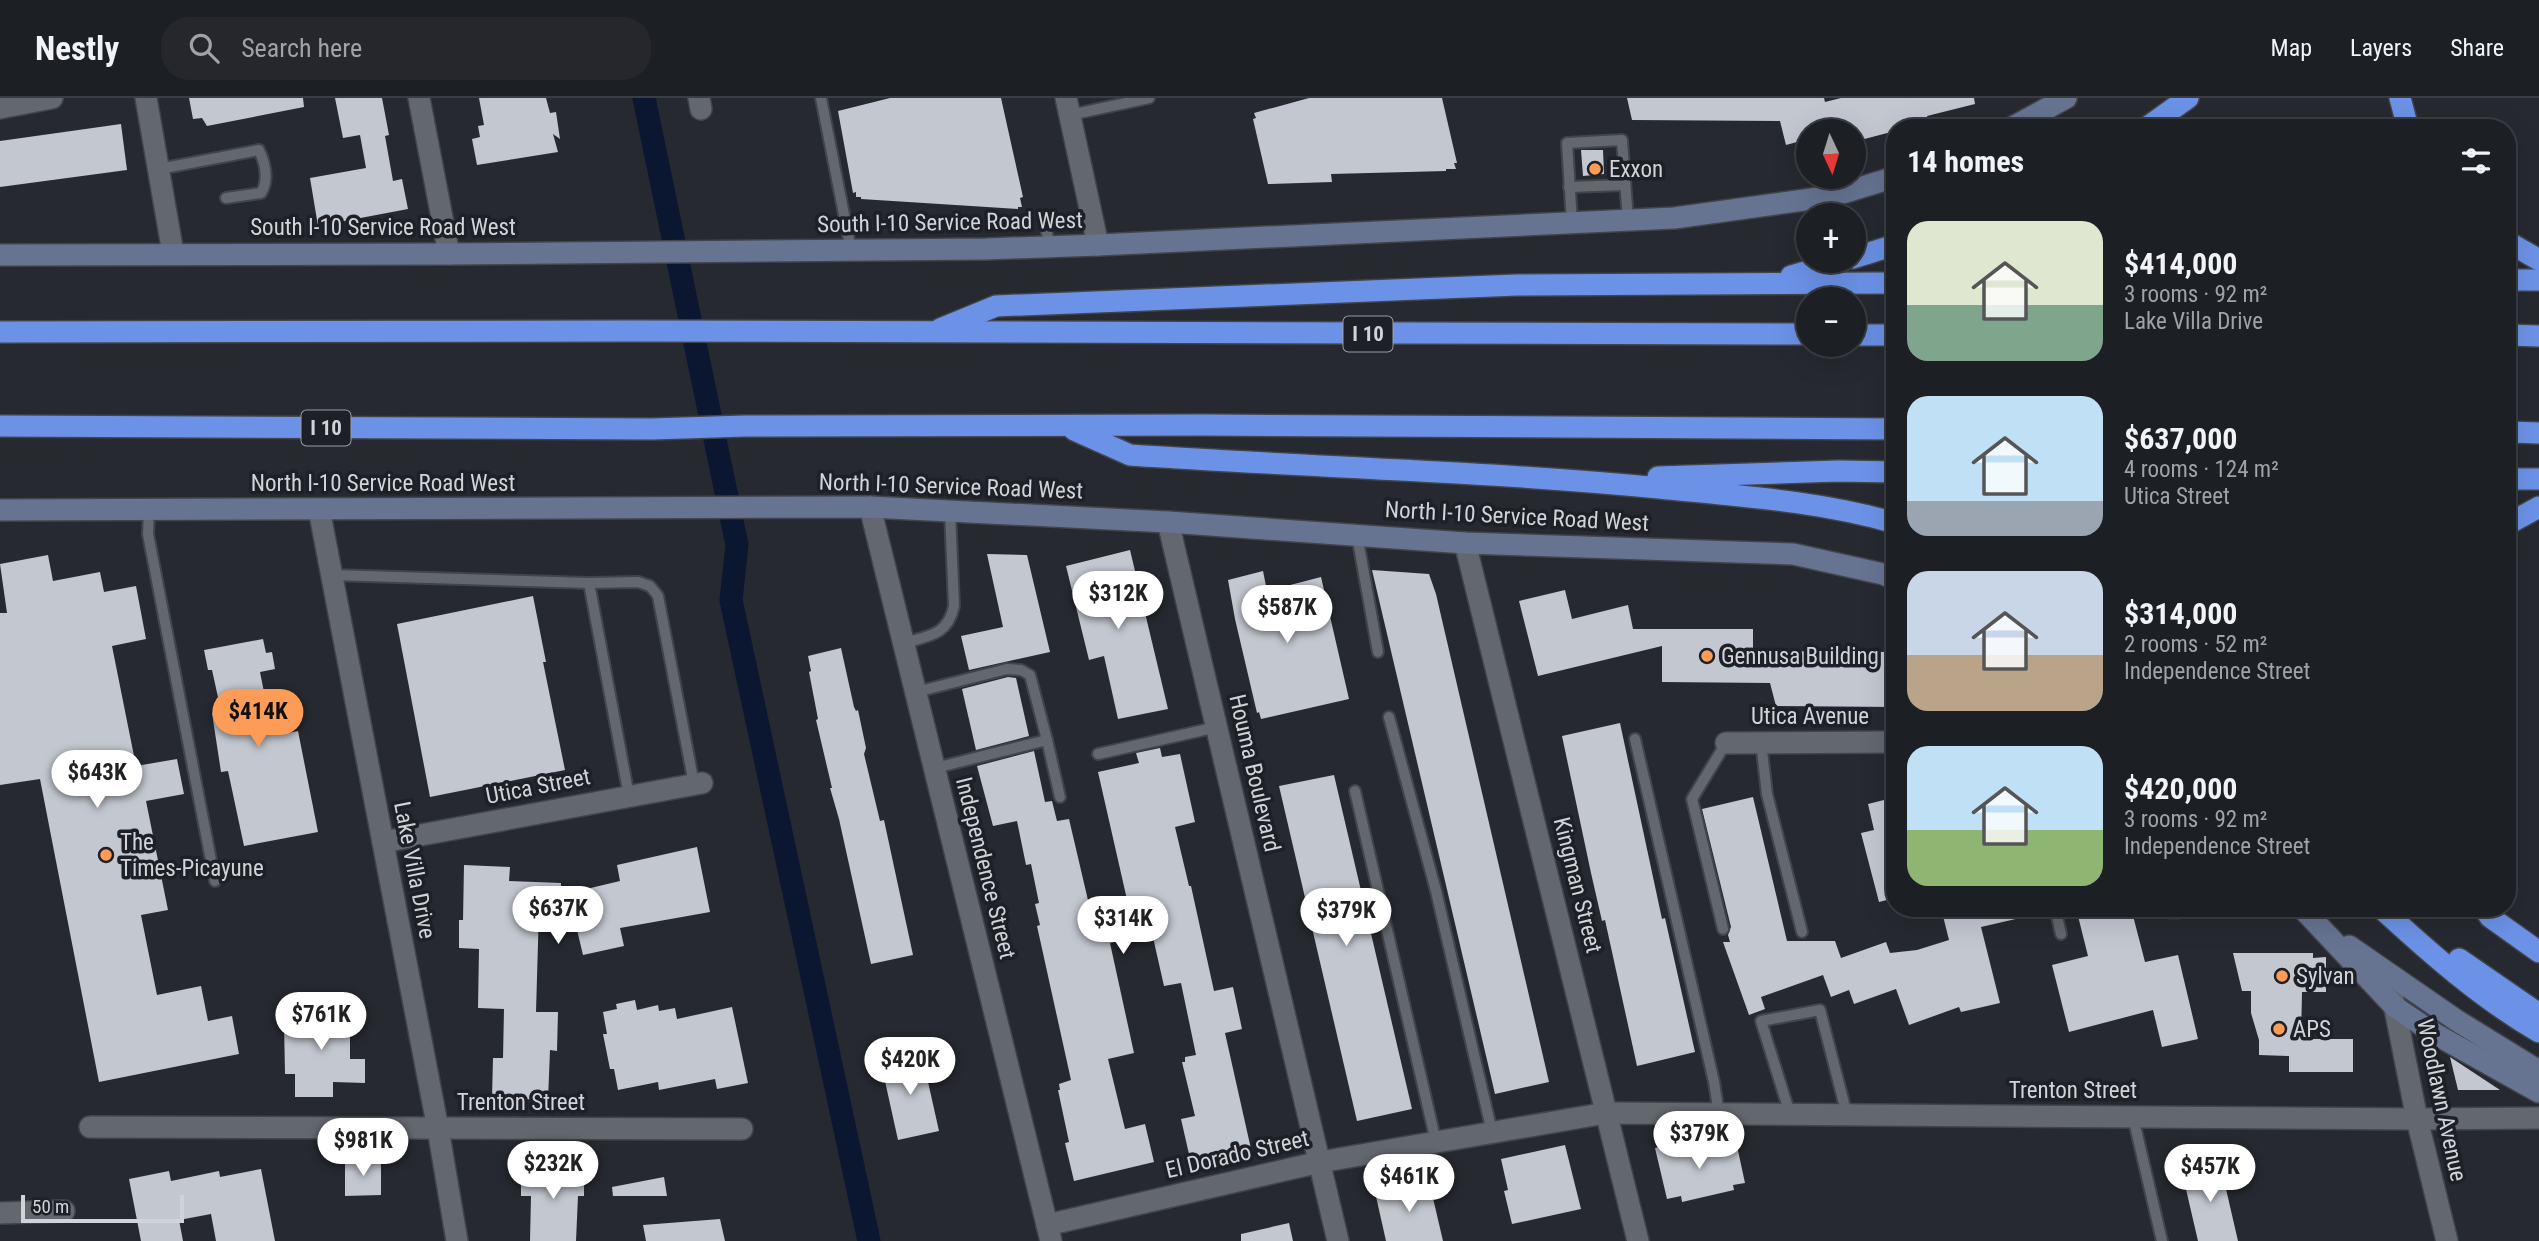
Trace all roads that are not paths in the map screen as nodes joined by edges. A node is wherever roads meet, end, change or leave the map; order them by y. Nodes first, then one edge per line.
1 (52, 98) edge
2 (146, 98) edge
3 (419, 98) edge
4 (821, 98) edge
5 (1149, 98) edge
6 (2066, 98) edge
7 (2188, 98) edge
8 (2400, 98) edge
9 (1068, 107) edge
10 (0, 108) edge
11 (2028, 119) edge
12 (2159, 119) edge
13 (2406, 119) edge
14 (159, 169) junction
15 (1886, 180) edge
16 (1625, 185) junction
17 (1570, 187) junction
18 (226, 198) dead end
19 (1044, 220) dead end
20 (1628, 220) junction
21 (1572, 223) junction
22 (1098, 245) junction
23 (1049, 247) junction
24 (2516, 247) edge
25 (1886, 248) edge
26 (850, 250) junction
27 (173, 253) junction
28 (449, 254) junction
29 (1866, 254) edge
30 (0, 255) edge
31 (2539, 260) edge
32 (1802, 273) edge
33 (2516, 280) edge
34 (2539, 280) edge
35 (1768, 283) junction
36 (1886, 283) edge
37 (0, 332) edge
38 (929, 333) junction
39 (1796, 334) edge
40 (1866, 334) edge
41 (1886, 335) edge
42 (2516, 335) edge
43 (2539, 335) edge
44 (0, 426) edge
45 (1065, 426) junction
46 (1886, 429) edge
47 (2516, 432) edge
48 (2539, 433) edge
49 (1886, 472) edge
50 (2516, 479) edge
51 (2539, 479) edge
52 (1583, 481) junction
53 (2539, 506) edge
54 (870, 507) junction
55 (319, 509) junction
56 (0, 510) edge
57 (149, 510) junction
58 (950, 511) junction
59 (2516, 519) edge
60 (1886, 521) edge
61 (1167, 522) junction
62 (1357, 535) junction
63 (1465, 542) junction
64 (333, 575) junction
65 (1886, 575) edge
66 (589, 583) junction
67 (904, 643) junction
68 (1378, 652) dead end
69 (916, 692) junction
70 (1389, 717) dead end
71 (1217, 727) junction
72 (1635, 739) dead end
73 (1047, 740) junction
74 (1886, 742) edge
75 (1726, 743) joint
76 (1761, 743) junction
77 (1098, 754) dead end
78 (935, 768) junction
79 (698, 783) joint
80 (1355, 791) dead end
81 (629, 796) junction
82 (1060, 797) dead end
83 (383, 842) junction
84 (215, 881) dead end
85 (2057, 917) edge
86 (2311, 917) edge
87 (2391, 917) edge
88 (2409, 917) edge
89 (2490, 917) edge
90 (2321, 928) junction
91 (1723, 929) dead end
92 (1802, 933) dead end
93 (2061, 933) dead end
94 (2539, 952) edge
95 (2386, 971) junction
96 (2395, 1007) junction
97 (2539, 1014) edge
98 (2539, 1032) edge
99 (2539, 1071) edge
100 (2539, 1092) edge
101 (1606, 1113) junction
102 (1718, 1114) junction
103 (1790, 1114) junction
104 (1847, 1115) junction
105 (2133, 1117) junction
106 (2539, 1118) edge
107 (2417, 1119) junction
108 (90, 1128) dead end
109 (438, 1129) junction
110 (742, 1129) dead end
111 (1492, 1132) junction
112 (1436, 1142) junction
113 (1320, 1162) junction
114 (64, 1211) dead end
115 (0, 1213) edge
116 (1049, 1233) edge
117 (457, 1241) edge
118 (1338, 1241) edge
119 (1638, 1241) edge
120 (2162, 1241) edge
121 (2447, 1241) edge

1 - 10 street
2 - 14 street
3 - 28 street
4 - 26 lane
5 - 9 lane
6 - 11 street
7 - 12 highway
8 - 13 highway
9 - 22 street
14 - 18 lane
14 - 27 street
15 - 20 street, South I-10 Service Road West
16 - 17 lane
16 - 17 lane
16 - 20 lane
17 - 21 lane
19 - 23 lane
20 - 21 street, South I-10 Service Road West
21 - 22 street, South I-10 Service Road West
22 - 23 street, South I-10 Service Road West
23 - 26 street, South I-10 Service Road West
24 - 31 highway
25 - 29 highway
26 - 28 street, South I-10 Service Road West
27 - 28 street, South I-10 Service Road West
27 - 30 street, South I-10 Service Road West
32 - 35 highway
33 - 34 highway
35 - 36 highway
35 - 38 highway
37 - 38 highway, I 10
38 - 39 highway, I 10
40 - 41 highway
42 - 43 highway
44 - 45 highway, I 10
45 - 46 highway, I 10
45 - 52 highway
47 - 48 highway
49 - 52 highway
50 - 51 highway
52 - 60 highway
53 - 59 highway
54 - 55 street, North I-10 Service Road West
54 - 58 street, North I-10 Service Road West
54 - 67 street, Independence Street
55 - 57 street, North I-10 Service Road West
55 - 64 street, Lake Villa Drive
56 - 57 street, North I-10 Service Road West
57 - 84 lane
58 - 61 street, North I-10 Service Road West
58 - 67 lane
61 - 62 street, North I-10 Service Road West
61 - 71 street, Houma Boulevard
62 - 63 street, North I-10 Service Road West
62 - 68 lane
63 - 65 street, North I-10 Service Road West
63 - 101 street, Kingman Street
64 - 66 lane
64 - 83 street, Lake Villa Drive
66 - 79 lane
66 - 81 lane
67 - 69 street, Independence Street
69 - 73 lane
69 - 78 street, Independence Street
70 - 111 lane
71 - 77 lane
71 - 113 street, Houma Boulevard
72 - 102 lane
73 - 78 lane
73 - 82 lane
74 - 76 street, Utica Avenue
75 - 76 street, Utica Avenue
75 - 91 lane
76 - 92 lane
78 - 116 street, Independence Street
79 - 81 street, Utica Street
80 - 112 lane
81 - 83 street, Utica Street
83 - 109 street, Lake Villa Drive
85 - 93 lane
86 - 90 street
87 - 98 highway
88 - 97 highway
89 - 94 highway
90 - 95 street
90 - 96 street
95 - 96 street, Woodlawn Avenue
95 - 99 street
96 - 100 street
96 - 107 street, Woodlawn Avenue
101 - 102 street, Trenton Street
101 - 111 street, El Dorado Street
101 - 119 street, Kingman Street
102 - 103 street, Trenton Street
103 - 104 street, Trenton Street
103 - 104 lane
104 - 105 street, Trenton Street
105 - 107 street, Trenton Street
105 - 120 lane
106 - 107 street, Trenton Street
107 - 121 street, Woodlawn Avenue
108 - 109 street, Trenton Street
109 - 110 street, Trenton Street
109 - 117 street, Lake Villa Drive
111 - 112 street, El Dorado Street
112 - 113 street, El Dorado Street
113 - 116 street, El Dorado Street
113 - 118 street, Houma Boulevard
114 - 115 street

